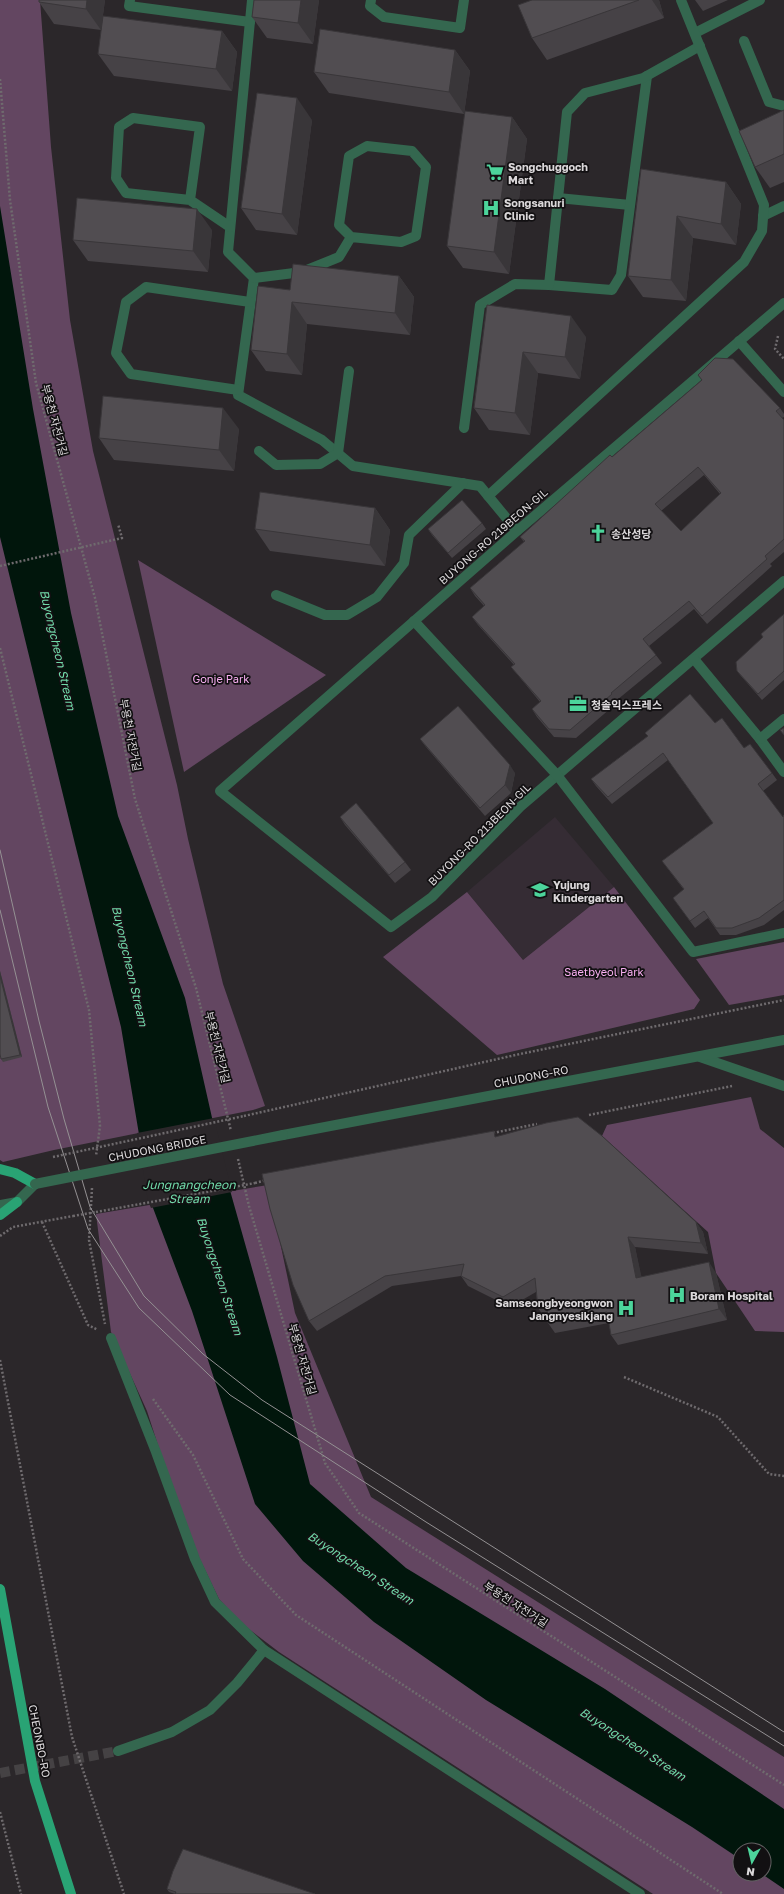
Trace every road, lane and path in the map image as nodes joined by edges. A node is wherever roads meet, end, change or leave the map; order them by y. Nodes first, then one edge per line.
1 (130, 0) edge
2 (252, 0) edge
3 (371, 0) edge
4 (464, 0) edge
5 (681, 0) edge
6 (760, 0) edge
7 (250, 22) junction
8 (695, 33) junction
9 (744, 41) dead end
10 (700, 46) junction
11 (646, 76) junction
12 (0, 79) edge
13 (784, 106) edge
14 (558, 198) junction
15 (190, 200) junction
16 (630, 205) junction
17 (784, 206) edge
18 (763, 216) junction
19 (230, 227) junction
20 (351, 237) junction
21 (254, 278) junction
22 (549, 284) junction
23 (250, 302) junction
24 (784, 303) edge
25 (778, 336) dead end
26 (739, 341) junction
27 (784, 359) edge
28 (349, 371) dead end
29 (238, 390) junction
30 (784, 392) edge
31 (464, 428) dead end
32 (259, 451) dead end
33 (338, 453) junction
34 (463, 483) junction
35 (488, 496) junction
36 (118, 524) dead end
37 (516, 531) junction
38 (0, 566) edge
39 (784, 581) edge
40 (276, 594) dead end
41 (414, 621) junction
42 (0, 648) edge
43 (694, 658) junction
44 (784, 719) edge
45 (760, 739) junction
46 (784, 772) edge
47 (557, 776) junction
48 (220, 791) joint
49 (784, 933) edge
50 (784, 1000) edge
51 (784, 1040) edge
52 (698, 1056) junction
53 (734, 1085) dead end
54 (784, 1086) edge
55 (589, 1115) dead end
56 (537, 1124) edge
57 (488, 1134) edge
58 (283, 1135) joint
59 (233, 1138) dead end
60 (236, 1153) dead end
61 (53, 1157) dead end
62 (96, 1162) dead end
63 (0, 1169) edge
64 (270, 1180) edge
65 (35, 1184) junction
66 (92, 1184) dead end
67 (17, 1202) junction
68 (0, 1205) edge
69 (0, 1215) edge
70 (42, 1222) junction
71 (0, 1236) edge
72 (108, 1336) junction
73 (0, 1360) edge
74 (624, 1377) dead end
75 (152, 1396) dead end
76 (784, 1476) edge
77 (0, 1589) edge
78 (264, 1650) junction
79 (118, 1751) tunnel mouth
80 (784, 1786) edge
81 (0, 1812) edge
82 (21, 1894) edge
83 (71, 1894) edge
84 (124, 1894) edge
85 (640, 1894) edge
86 (722, 1894) edge

1 - 7 street
2 - 7 street
3 - 4 street
5 - 8 street
6 - 8 street
7 - 19 street
8 - 10 street
9 - 13 street
10 - 11 street
10 - 18 street
11 - 14 street
11 - 16 street
12 - 59 path, 부용천 자전거길
14 - 16 street
14 - 22 street
15 - 15 street
15 - 19 street
16 - 22 street
17 - 18 street
18 - 35 street
19 - 21 street
20 - 20 street
20 - 21 street
21 - 23 street
22 - 31 street
23 - 29 street
23 - 29 street
24 - 26 street, BUYONG-RO 219BEON-GIL
25 - 27 path
26 - 30 street
26 - 37 street, BUYONG-RO 219BEON-GIL
28 - 33 street
29 - 33 street
32 - 33 street
33 - 34 street
34 - 35 street
34 - 40 street
35 - 37 street
36 - 38 path, bridge
37 - 41 street, BUYONG-RO 219BEON-GIL
39 - 43 street, BUYONG-RO 213BEON-GIL
41 - 47 street
41 - 48 street, BUYONG-RO 219BEON-GIL
42 - 62 path
43 - 45 street
43 - 47 street, BUYONG-RO 213BEON-GIL
44 - 45 street
45 - 46 street
47 - 48 street, BUYONG-RO 213BEON-GIL
47 - 49 street
50 - 61 path, bridge
51 - 52 street, CHUDONG-RO
52 - 54 street
52 - 58 street, CHUDONG-RO
53 - 55 path
56 - 57 path
58 - 65 street, CHUDONG BRIDGE, bridge
60 - 80 path, 부용천 자전거길
63 - 65 main road
64 - 70 path, bridge
65 - 67 street
66 - 72 path
67 - 68 street
67 - 69 main road
70 - 71 path
70 - 72 path
72 - 78 street
73 - 84 path
74 - 76 path
75 - 86 path
77 - 83 main road, CHEONBO-RO
78 - 79 street
78 - 85 street
81 - 82 path

